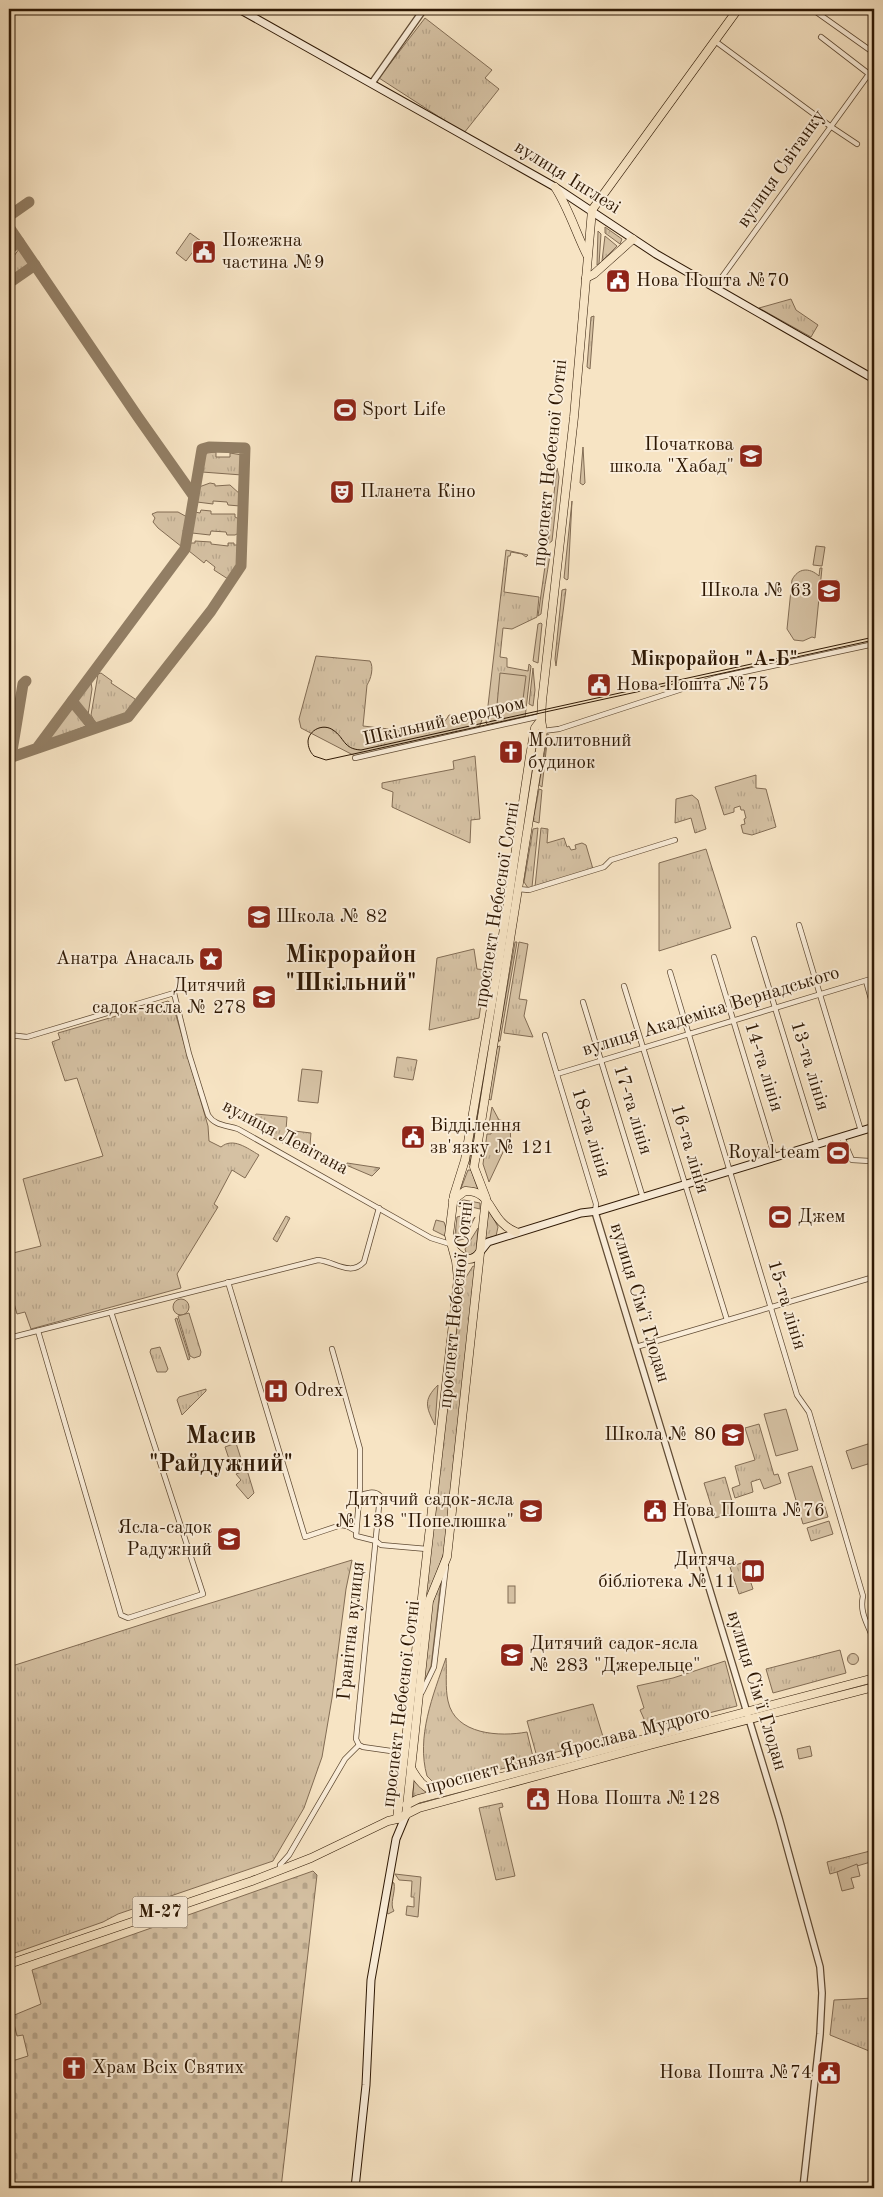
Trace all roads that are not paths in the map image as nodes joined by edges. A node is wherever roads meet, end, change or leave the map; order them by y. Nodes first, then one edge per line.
1 (239, 9) edge
2 (424, 9) edge
3 (738, 9) edge
4 (812, 9) edge
5 (821, 37) dead end
6 (715, 41) junction
7 (874, 53) edge
8 (874, 67) edge
9 (869, 74) junction
10 (372, 82) junction
11 (830, 126) junction
12 (858, 144) dead end
13 (556, 187) junction
14 (592, 210) junction
15 (633, 239) junction
16 (588, 256) junction
17 (586, 278) junction
18 (714, 288) junction
19 (874, 379) edge
20 (874, 644) edge
21 (541, 718) junction
22 (543, 730) junction
23 (355, 758) dead end
24 (675, 840) dead end
25 (518, 889) junction
26 (799, 925) dead end
27 (754, 938) dead end
28 (714, 957) dead end
29 (503, 961) junction
30 (670, 972) dead end
31 (874, 978) edge
32 (866, 981) junction
33 (624, 986) dead end
34 (820, 995) junction
35 (582, 1002) dead end
36 (775, 1008) junction
37 (874, 1010) edge
38 (733, 1021) junction
39 (688, 1034) junction
40 (545, 1035) dead end
41 (9, 1036) edge
42 (643, 1048) junction
43 (601, 1061) junction
44 (557, 1074) junction
45 (874, 1127) edge
46 (862, 1131) junction
47 (842, 1137) junction
48 (817, 1145) junction
49 (775, 1158) junction
50 (874, 1169) edge
51 (730, 1171) junction
52 (684, 1185) junction
53 (486, 1198) junction
54 (643, 1198) junction
55 (453, 1200) junction
56 (379, 1208) junction
57 (595, 1212) junction
58 (516, 1232) junction
59 (451, 1246) junction
60 (480, 1252) junction
61 (874, 1277) edge
62 (228, 1282) junction
63 (771, 1308) junction
64 (111, 1312) junction
65 (727, 1320) junction
66 (38, 1330) junction
67 (9, 1338) edge
68 (636, 1347) junction
69 (332, 1349) dead end
70 (359, 1496) junction
71 (356, 1531) junction
72 (376, 1541) junction
73 (427, 1549) junction
74 (447, 1557) junction
75 (874, 1642) edge
76 (874, 1678) edge
77 (874, 1687) edge
78 (418, 1700) junction
79 (747, 1716) junction
80 (359, 1746) junction
81 (405, 1753) junction
82 (411, 1768) junction
83 (440, 1794) junction
84 (408, 1804) junction
85 (406, 1814) junction
86 (397, 1815) junction
87 (397, 1834) junction
88 (280, 1870) junction
89 (9, 1964) edge
90 (354, 2188) edge
91 (803, 2188) edge

1 - 10 main road, вулиця Інглезі
2 - 10 street
3 - 6 main road
4 - 7 street
5 - 9 street
6 - 11 street
6 - 14 main road
8 - 9 street, вулиця Світанку
9 - 11 street, вулиця Світанку
10 - 13 main road, вулиця Інглезі
11 - 12 street
11 - 18 street, вулиця Світанку
13 - 14 main road, вулиця Інглезі
13 - 16 main road
14 - 15 main road, вулиця Інглезі
14 - 16 main road, проспект Небесної Сотні
15 - 17 main road
15 - 18 main road, вулиця Інглезі
16 - 17 main road, проспект Небесної Сотні
17 - 21 main road, проспект Небесної Сотні
18 - 19 main road, вулиця Інглезі
20 - 22 street
21 - 22 main road, проспект Небесної Сотні
21 - 23 street, Шкільний аеродром
21 - 29 main road, проспект Небесної Сотні
22 - 25 main road, проспект Небесної Сотні
24 - 25 street
25 - 29 main road, проспект Небесної Сотні
26 - 34 street
27 - 36 street, 13-та лінія
28 - 38 street, 14-та лінія
29 - 53 main road, проспект Небесної Сотні
29 - 55 main road, проспект Небесної Сотні
30 - 39 street, 15-та лінія
31 - 32 street, вулиця Академіка Вернадського
32 - 34 street, вулиця Академіка Вернадського
32 - 37 street
33 - 42 street, 16-та лінія
34 - 36 street, вулиця Академіка Вернадського
34 - 46 street
35 - 43 street, 17-та лінія
36 - 38 street, вулиця Академіка Вернадського
36 - 48 street, 13-та лінія
38 - 39 street, вулиця Академіка Вернадського
38 - 49 street, 14-та лінія
39 - 42 street, вулиця Академіка Вернадського
39 - 51 street, 15-та лінія
40 - 44 street, 18-та лінія
41 - 56 street, вулиця Левітана
42 - 43 street, вулиця Академіка Вернадського
42 - 52 street, 16-та лінія
43 - 44 street, вулиця Академіка Вернадського
43 - 54 street, 17-та лінія
44 - 57 street, 18-та лінія
45 - 46 main road
46 - 47 main road
47 - 48 main road
47 - 50 street
48 - 49 main road
49 - 51 main road
51 - 52 main road
51 - 63 street, 15-та лінія
52 - 54 main road
52 - 65 street, 16-та лінія
53 - 55 main road
53 - 58 main road
53 - 60 main road, проспект Небесної Сотні
54 - 57 main road
55 - 59 main road, проспект Небесної Сотні
56 - 59 street, вулиця Левітана
56 - 62 street
57 - 58 main road
57 - 68 street, вулиця Сім'ї Глодан
58 - 60 main road
59 - 60 main road, вулиця Левітана
59 - 73 main road, проспект Небесної Сотні
60 - 74 main road, проспект Небесної Сотні
61 - 63 street
62 - 64 street
62 - 71 street
63 - 65 street
63 - 75 street, 15-та лінія
64 - 66 street
64 - 66 street
65 - 68 street
66 - 67 street
68 - 79 street, вулиця Сім'ї Глодан
69 - 70 street
70 - 71 street
70 - 72 street, Гранітна вулиця
71 - 72 street
72 - 73 street
72 - 80 street, Гранітна вулиця
73 - 81 main road, проспект Небесної Сотні
74 - 78 main road, проспект Небесної Сотні
74 - 78 street
76 - 79 main road, проспект Князя Ярослава Мудрого
77 - 79 main road, проспект Князя Ярослава Мудрого
78 - 82 main road, проспект Небесної Сотні
79 - 83 main road, проспект Князя Ярослава Мудрого
79 - 85 main road, проспект Князя Ярослава Мудрого
79 - 91 street, вулиця Сім'ї Глодан
80 - 81 street
80 - 88 street
81 - 86 main road, проспект Небесної Сотні
82 - 83 main road
82 - 84 main road, проспект Небесної Сотні
83 - 84 main road, проспект Князя Ярослава Мудрого
84 - 85 main road, проспект Небесної Сотні
84 - 86 main road, проспект Князя Ярослава Мудрого
85 - 86 main road, проспект Князя Ярослава Мудрого
85 - 87 main road, проспект Небесної Сотні
86 - 87 main road, проспект Небесної Сотні
86 - 88 main road, проспект Князя Ярослава Мудрого / М-27
87 - 90 main road, проспект Небесної Сотні
88 - 89 main road, М-27

